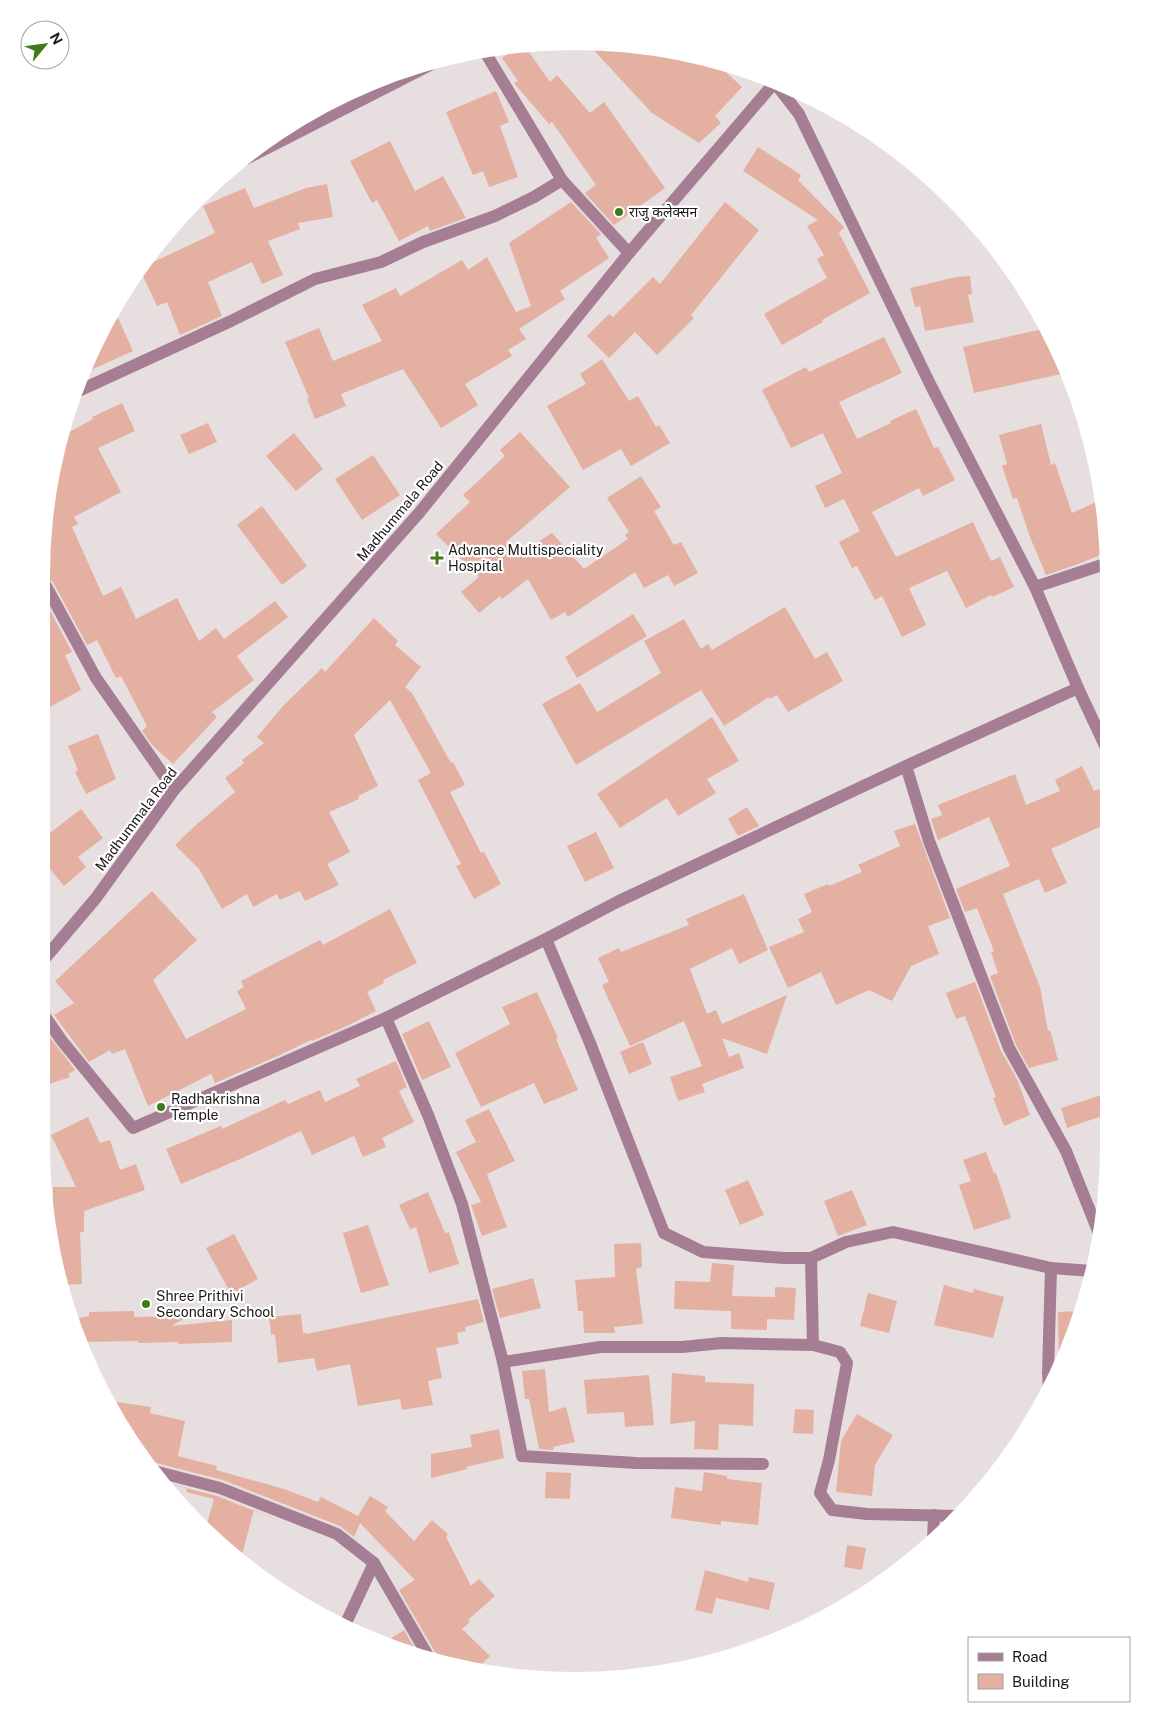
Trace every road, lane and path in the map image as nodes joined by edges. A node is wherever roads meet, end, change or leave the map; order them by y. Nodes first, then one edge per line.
1 (488, 57) edge
2 (392, 83) edge
3 (771, 88) edge
4 (783, 93) edge
5 (298, 129) edge
6 (562, 180) junction
7 (629, 253) junction
8 (85, 388) edge
9 (1100, 566) edge
10 (1035, 587) junction
11 (50, 593) edge
12 (1078, 688) junction
13 (1100, 737) edge
14 (906, 766) junction
15 (174, 790) junction
16 (546, 940) junction
17 (50, 952) edge
18 (386, 1018) junction
19 (50, 1024) edge
20 (1095, 1223) edge
21 (811, 1258) junction
22 (1051, 1268) junction
23 (1085, 1270) edge
24 (813, 1345) junction
25 (503, 1362) junction
26 (1048, 1374) edge
27 (763, 1464) dead end
28 (163, 1473) edge
29 (934, 1515) junction
30 (948, 1516) edge
31 (933, 1530) edge
32 (374, 1563) junction
33 (347, 1620) edge
34 (424, 1650) edge

1 - 6 street
2 - 5 street
3 - 7 street, Madhummala Road
4 - 10 street
6 - 7 street
6 - 8 street
7 - 15 street, Madhummala Road
9 - 10 street
10 - 12 street
11 - 15 street
12 - 13 street
12 - 14 street
14 - 16 street
14 - 20 street
15 - 17 street, Madhummala Road
16 - 18 street
16 - 21 street
18 - 19 street
18 - 25 street
21 - 22 street
21 - 24 street
22 - 23 street
22 - 26 street
24 - 25 street
24 - 29 street
25 - 27 street
28 - 32 street
29 - 30 street
29 - 31 street
32 - 33 street
32 - 34 street

